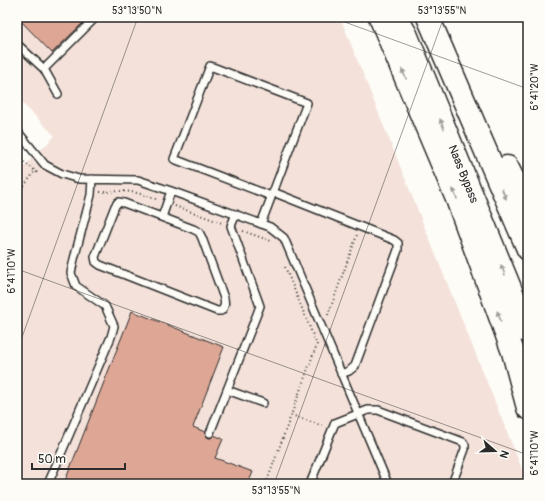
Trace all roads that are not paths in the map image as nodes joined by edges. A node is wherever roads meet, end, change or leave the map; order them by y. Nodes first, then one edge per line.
1 (96, 17) edge
2 (380, 17) edge
3 (396, 17) edge
4 (428, 17) edge
5 (17, 44) edge
6 (444, 55) junction
7 (44, 69) junction
8 (58, 94) dead end
9 (17, 131) edge
10 (92, 179) junction
11 (171, 191) junction
12 (272, 194) junction
13 (528, 208) edge
14 (236, 214) junction
15 (162, 217) junction
16 (261, 224) junction
17 (528, 249) edge
18 (528, 332) edge
19 (341, 374) junction
20 (227, 390) junction
21 (263, 403) dead end
22 (528, 408) edge
23 (358, 414) junction
24 (210, 433) dead end
25 (48, 484) edge
26 (310, 484) edge
27 (388, 484) edge
28 (452, 484) edge

1 - 7 lane
22 -> 2 highway
18 -> 3 highway, Naas Bypass
4 - 6 highway
5 - 7 lane
6 - 13 highway
6 -> 17 highway
7 - 8 lane
9 - 10 lane
10 - 11 lane
10 - 25 lane
11 - 14 lane
11 - 15 lane
12 - 12 lane
12 - 16 lane
12 - 19 lane
14 - 16 lane
14 - 20 lane
15 - 15 lane
16 - 19 lane
19 - 23 lane
20 - 21 lane
20 - 24 lane
23 - 26 lane
23 - 27 lane
23 - 28 lane

